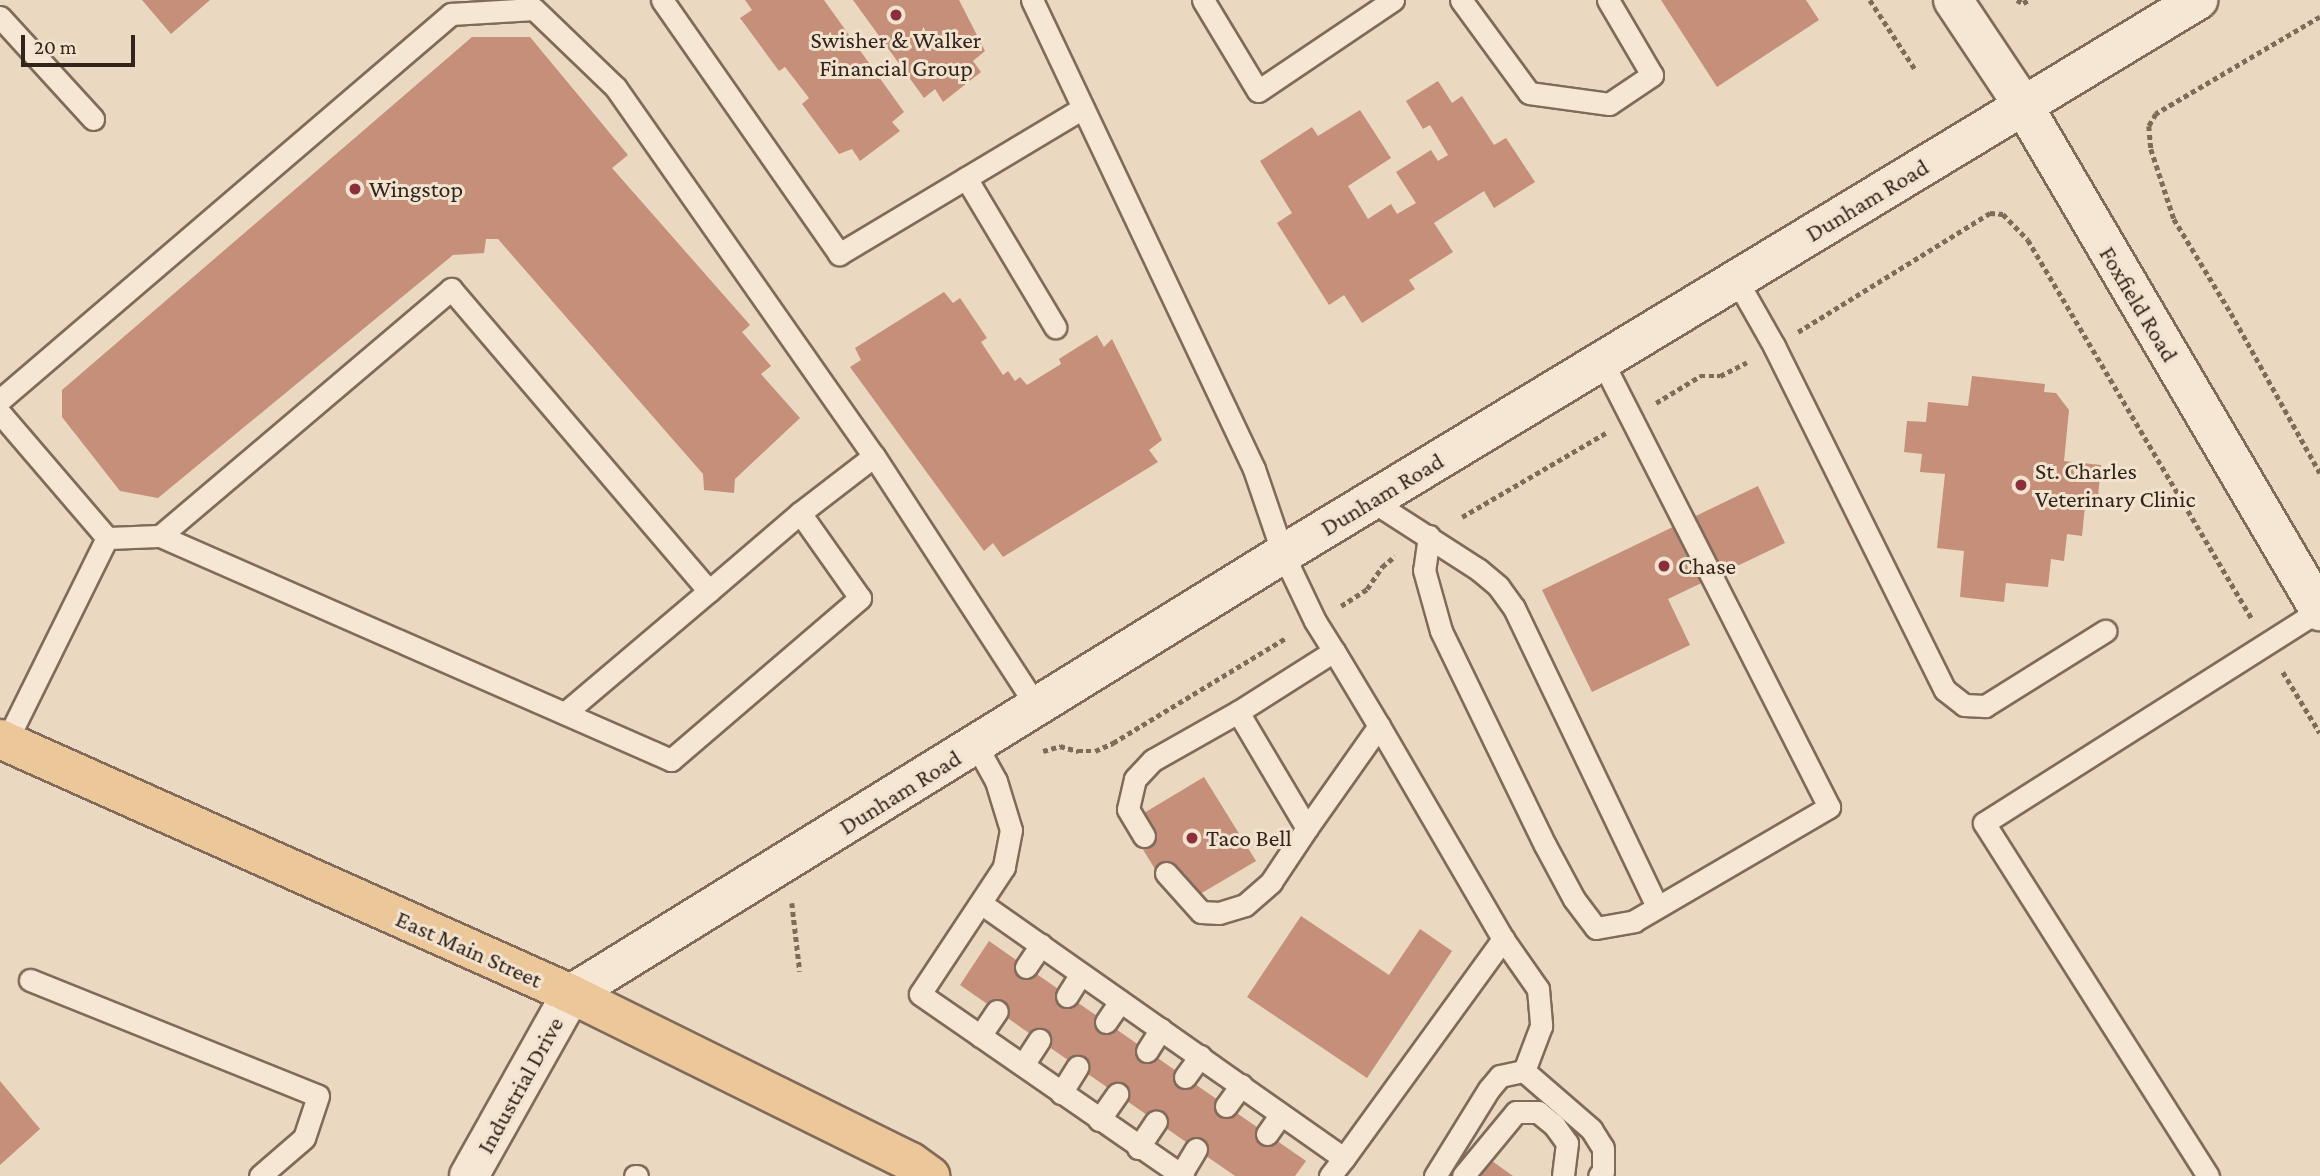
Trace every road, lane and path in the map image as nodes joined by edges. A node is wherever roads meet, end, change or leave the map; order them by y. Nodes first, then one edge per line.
1 (662, 0) edge
2 (1032, 0) edge
3 (1203, 0) edge
4 (1393, 0) edge
5 (1461, 0) edge
6 (1608, 0) edge
7 (1870, 0) edge
8 (1953, 0) edge
9 (2017, 0) edge
10 (2029, 0) edge
11 (2198, 0) edge
12 (0, 16) edge
13 (2320, 17) edge
14 (1915, 69) dead end
15 (2023, 105) junction
16 (1083, 107) junction
17 (93, 119) dead end
18 (965, 178) junction
19 (1736, 279) junction
20 (1055, 327) dead end
21 (1791, 336) dead end
22 (1602, 361) junction
23 (1747, 362) dead end
24 (0, 400) edge
25 (1649, 407) dead end
26 (0, 413) edge
27 (1606, 433) dead end
28 (874, 456) junction
29 (2320, 473) edge
30 (1372, 501) junction
31 (800, 513) junction
32 (1462, 517) dead end
33 (160, 536) junction
34 (1429, 536) junction
35 (107, 538) junction
36 (1283, 554) junction
37 (1397, 555) dead end
38 (709, 591) junction
39 (1340, 606) dead end
40 (2320, 611) edge
41 (2255, 625) dead end
42 (2105, 631) dead end
43 (1286, 638) dead end
44 (1334, 651) junction
45 (2283, 672) dead end
46 (1037, 706) junction
47 (1238, 712) junction
48 (565, 713) junction
49 (1379, 726) junction
50 (2320, 733) edge
51 (3, 741) edge
52 (975, 745) junction
53 (1043, 751) dead end
54 (1307, 828) junction
55 (1144, 836) dead end
56 (1166, 873) dead end
57 (803, 895) dead end
58 (982, 904) junction
59 (1657, 907) junction
60 (1503, 939) junction
61 (1041, 945) junction
62 (1026, 967) dead end
63 (800, 972) dead end
64 (1080, 975) junction
65 (30, 980) dead end
66 (571, 995) junction
67 (1067, 996) dead end
68 (1120, 1001) junction
69 (997, 1011) dead end
70 (1106, 1023) dead end
71 (1161, 1029) junction
72 (980, 1036) junction
73 (1039, 1040) dead end
74 (1147, 1051) dead end
75 (1200, 1056) junction
76 (1023, 1065) junction
77 (1077, 1067) dead end
78 (1524, 1071) junction
79 (1185, 1077) dead end
80 (1241, 1084) junction
81 (1061, 1093) junction
82 (1116, 1094) dead end
83 (1226, 1106) dead end
84 (1281, 1114) junction
85 (1100, 1120) junction
86 (1156, 1121) dead end
87 (1267, 1134) dead end
88 (1138, 1147) junction
89 (1196, 1149) dead end
90 (1344, 1158) junction
91 (481, 1170) edge
92 (1182, 1175) edge
93 (260, 1176) edge
94 (930, 1176) edge
95 (1330, 1176) edge
96 (1435, 1176) edge
97 (1463, 1176) edge
98 (1563, 1176) edge
99 (1599, 1176) edge
100 (2208, 1176) edge

1 - 18 lane
2 - 16 lane
3 - 4 lane
5 - 6 lane
7 - 14 path
8 - 15 street, Foxfield Road
9 - 10 path
11 - 15 street, Dunham Road
12 - 17 lane
13 - 29 path
15 - 19 street, Dunham Road
15 - 40 street, Foxfield Road
16 - 18 lane
16 - 36 lane
18 - 20 lane
19 - 22 street, Dunham Road
19 - 42 lane
21 - 41 path
22 - 30 street, Dunham Road
22 - 59 lane
23 - 25 path
24 - 28 lane
26 - 35 lane
27 - 32 path
28 - 31 lane
28 - 46 lane
30 - 34 lane
30 - 36 street, Dunham Road
31 - 38 lane
31 - 48 lane
33 - 35 lane
33 - 38 lane
33 - 48 lane
34 - 59 lane
34 - 59 lane
35 - 51 lane
36 - 44 lane
36 - 46 street, Dunham Road
37 - 39 path
38 - 48 lane
40 - 100 lane
43 - 53 path
44 - 47 lane
44 - 49 lane
45 - 50 path
46 - 52 street, Dunham Road
47 - 54 lane
47 - 55 lane
49 - 54 lane
49 - 60 lane
51 - 66 main road, East Main Street
52 - 58 lane
52 - 66 street, Dunham Road
54 - 56 lane
57 - 63 path
58 - 61 lane
58 - 72 lane
60 - 78 lane
60 - 90 lane
61 - 62 lane
61 - 64 lane
64 - 67 lane
64 - 68 lane
65 - 93 lane
66 - 91 street, Industrial Drive
66 - 94 main road, East Main Street
68 - 70 lane
68 - 71 lane
69 - 72 lane
71 - 74 lane
71 - 75 lane
72 - 76 lane
73 - 76 lane
75 - 79 lane
75 - 80 lane
76 - 81 lane
77 - 81 lane
78 - 96 lane
78 - 99 lane
80 - 83 lane
80 - 84 lane
81 - 85 lane
82 - 85 lane
84 - 87 lane
84 - 90 lane
85 - 88 lane
86 - 88 lane
88 - 92 lane
89 - 92 lane
90 - 95 lane
97 - 98 lane

